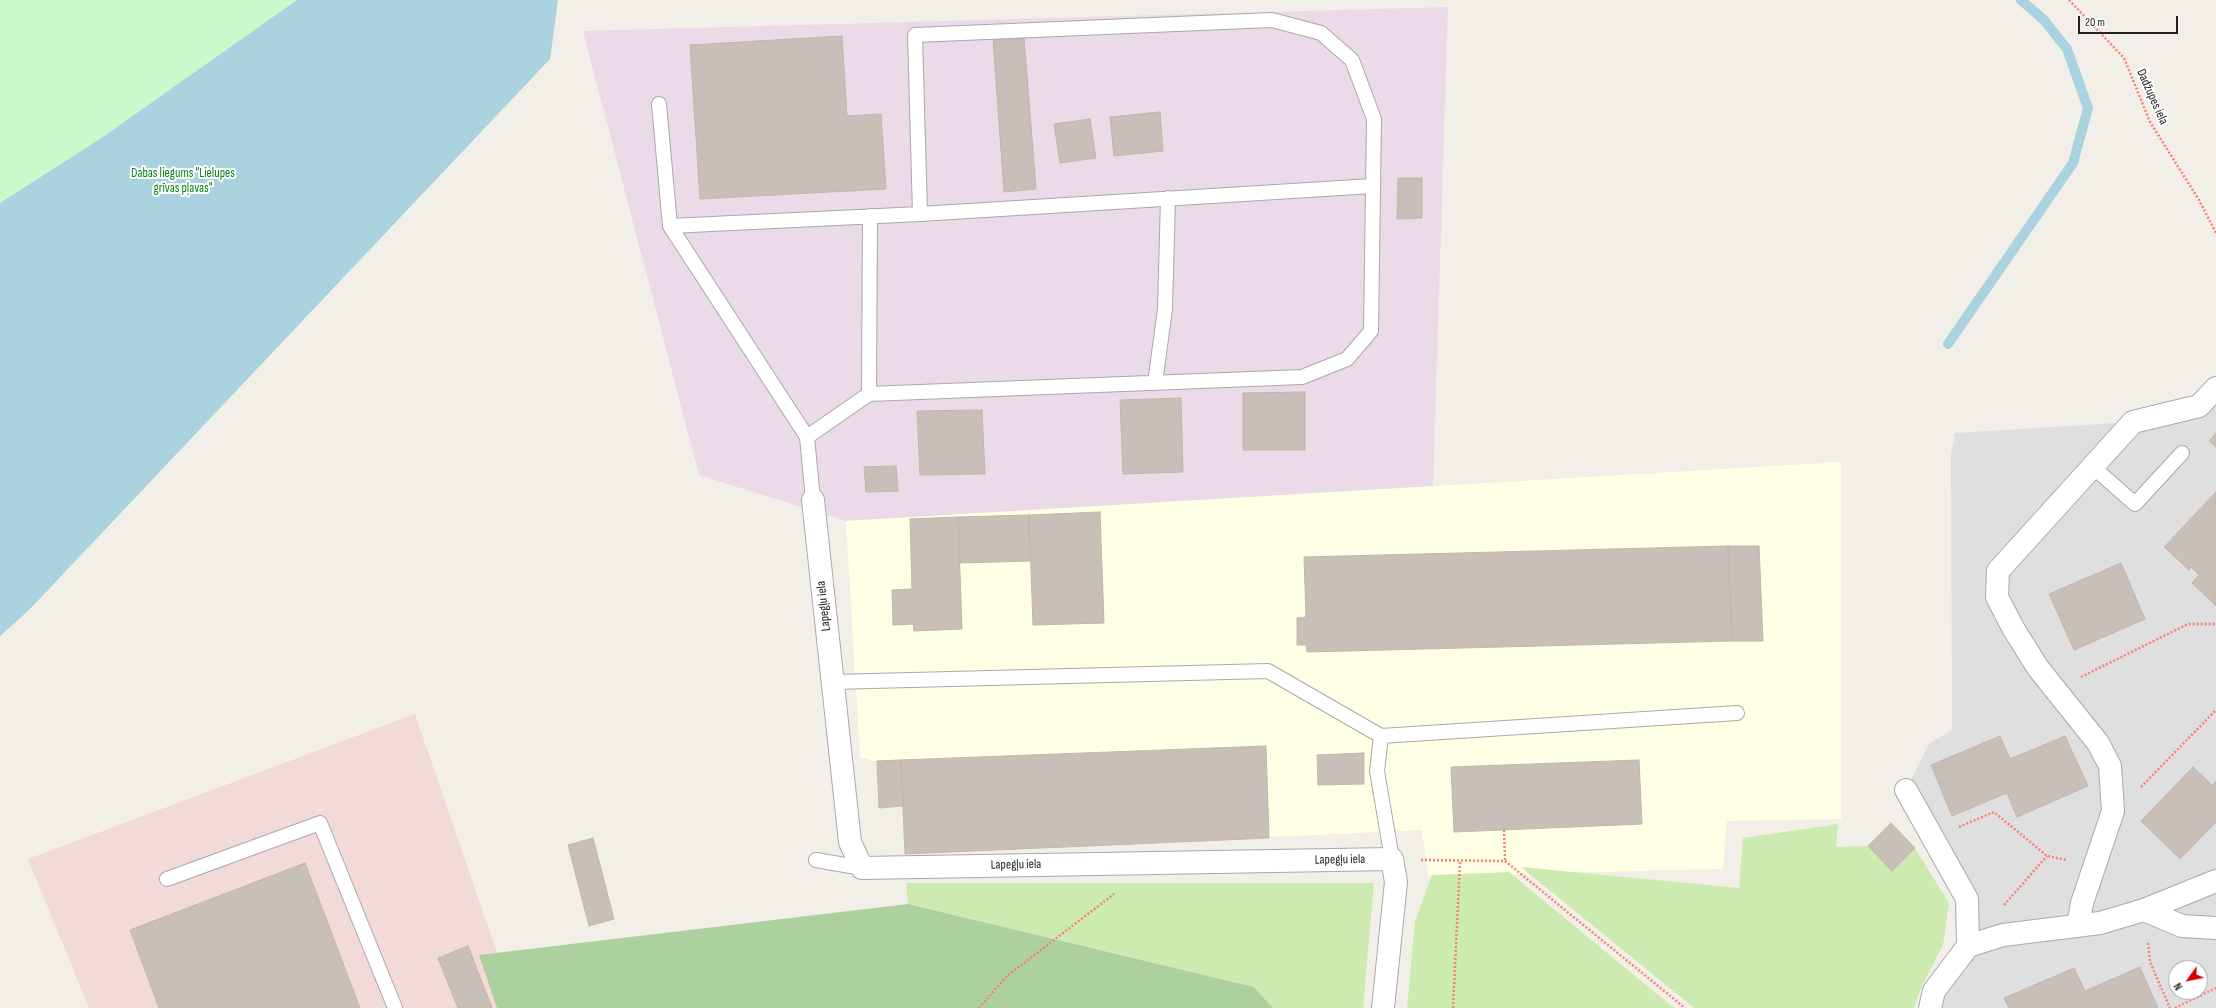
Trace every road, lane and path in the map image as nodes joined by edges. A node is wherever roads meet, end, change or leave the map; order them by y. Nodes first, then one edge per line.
1 (2068, 0) edge
2 (659, 104) dead end
3 (1373, 186) junction
4 (1168, 198) junction
5 (920, 214) junction
6 (870, 216) junction
7 (670, 226) junction
8 (2216, 234) edge
9 (1155, 383) junction
10 (2216, 388) edge
11 (869, 394) junction
12 (807, 438) junction
13 (2182, 453) dead end
14 (2094, 467) junction
15 (813, 500) joint
16 (2216, 624) edge
17 (832, 682) junction
18 (2056, 689) junction
19 (2216, 710) edge
20 (1737, 713) dead end
21 (1381, 736) junction
22 (1906, 790) dead end
23 (2113, 811) junction
24 (1504, 830) dead end
25 (1933, 838) junction
26 (2047, 856) junction
27 (1392, 859) junction
28 (816, 860) dead end
29 (1505, 861) junction
30 (1460, 862) junction
31 (2096, 867) junction
32 (862, 868) junction
33 (167, 879) dead end
34 (2216, 881) edge
35 (1117, 891) dead end
36 (2002, 906) dead end
37 (2144, 910) junction
38 (2078, 926) junction
39 (2216, 928) edge
40 (1968, 946) junction
41 (2216, 988) edge
42 (2181, 1007) edge
43 (395, 1008) edge
44 (978, 1008) edge
45 (1383, 1008) edge
46 (1453, 1008) edge
47 (1685, 1008) edge
48 (1930, 1008) edge
49 (2170, 1008) edge
50 (2175, 1008) edge

1 - 8 path, Dadžupes iela
2 - 7 lane
3 - 4 lane
3 - 5 lane
3 - 9 lane
4 - 5 lane
4 - 9 lane
5 - 6 lane
6 - 7 lane
6 - 11 lane
7 - 12 lane
9 - 11 lane
10 - 14 street
11 - 12 lane
12 - 15 lane
13 - 14 lane
14 - 18 street
15 - 17 street, Lapegļu iela
16 - 18 path
17 - 21 lane
17 - 32 street, Lapegļu iela
18 - 23 street
19 - 23 path
20 - 21 lane
21 - 27 lane
22 - 25 street
23 - 31 street
24 - 29 path
25 - 26 path
25 - 40 street
26 - 31 path
26 - 36 path
27 - 30 path
27 - 32 street, Lapegļu iela
27 - 45 street
28 - 32 lane
29 - 30 path
29 - 47 path
30 - 46 path
31 - 38 street
33 - 43 lane
34 - 37 street
35 - 44 path
37 - 38 street
37 - 39 street
37 - 49 path
38 - 40 street
40 - 48 street
41 - 42 path
42 - 50 path

